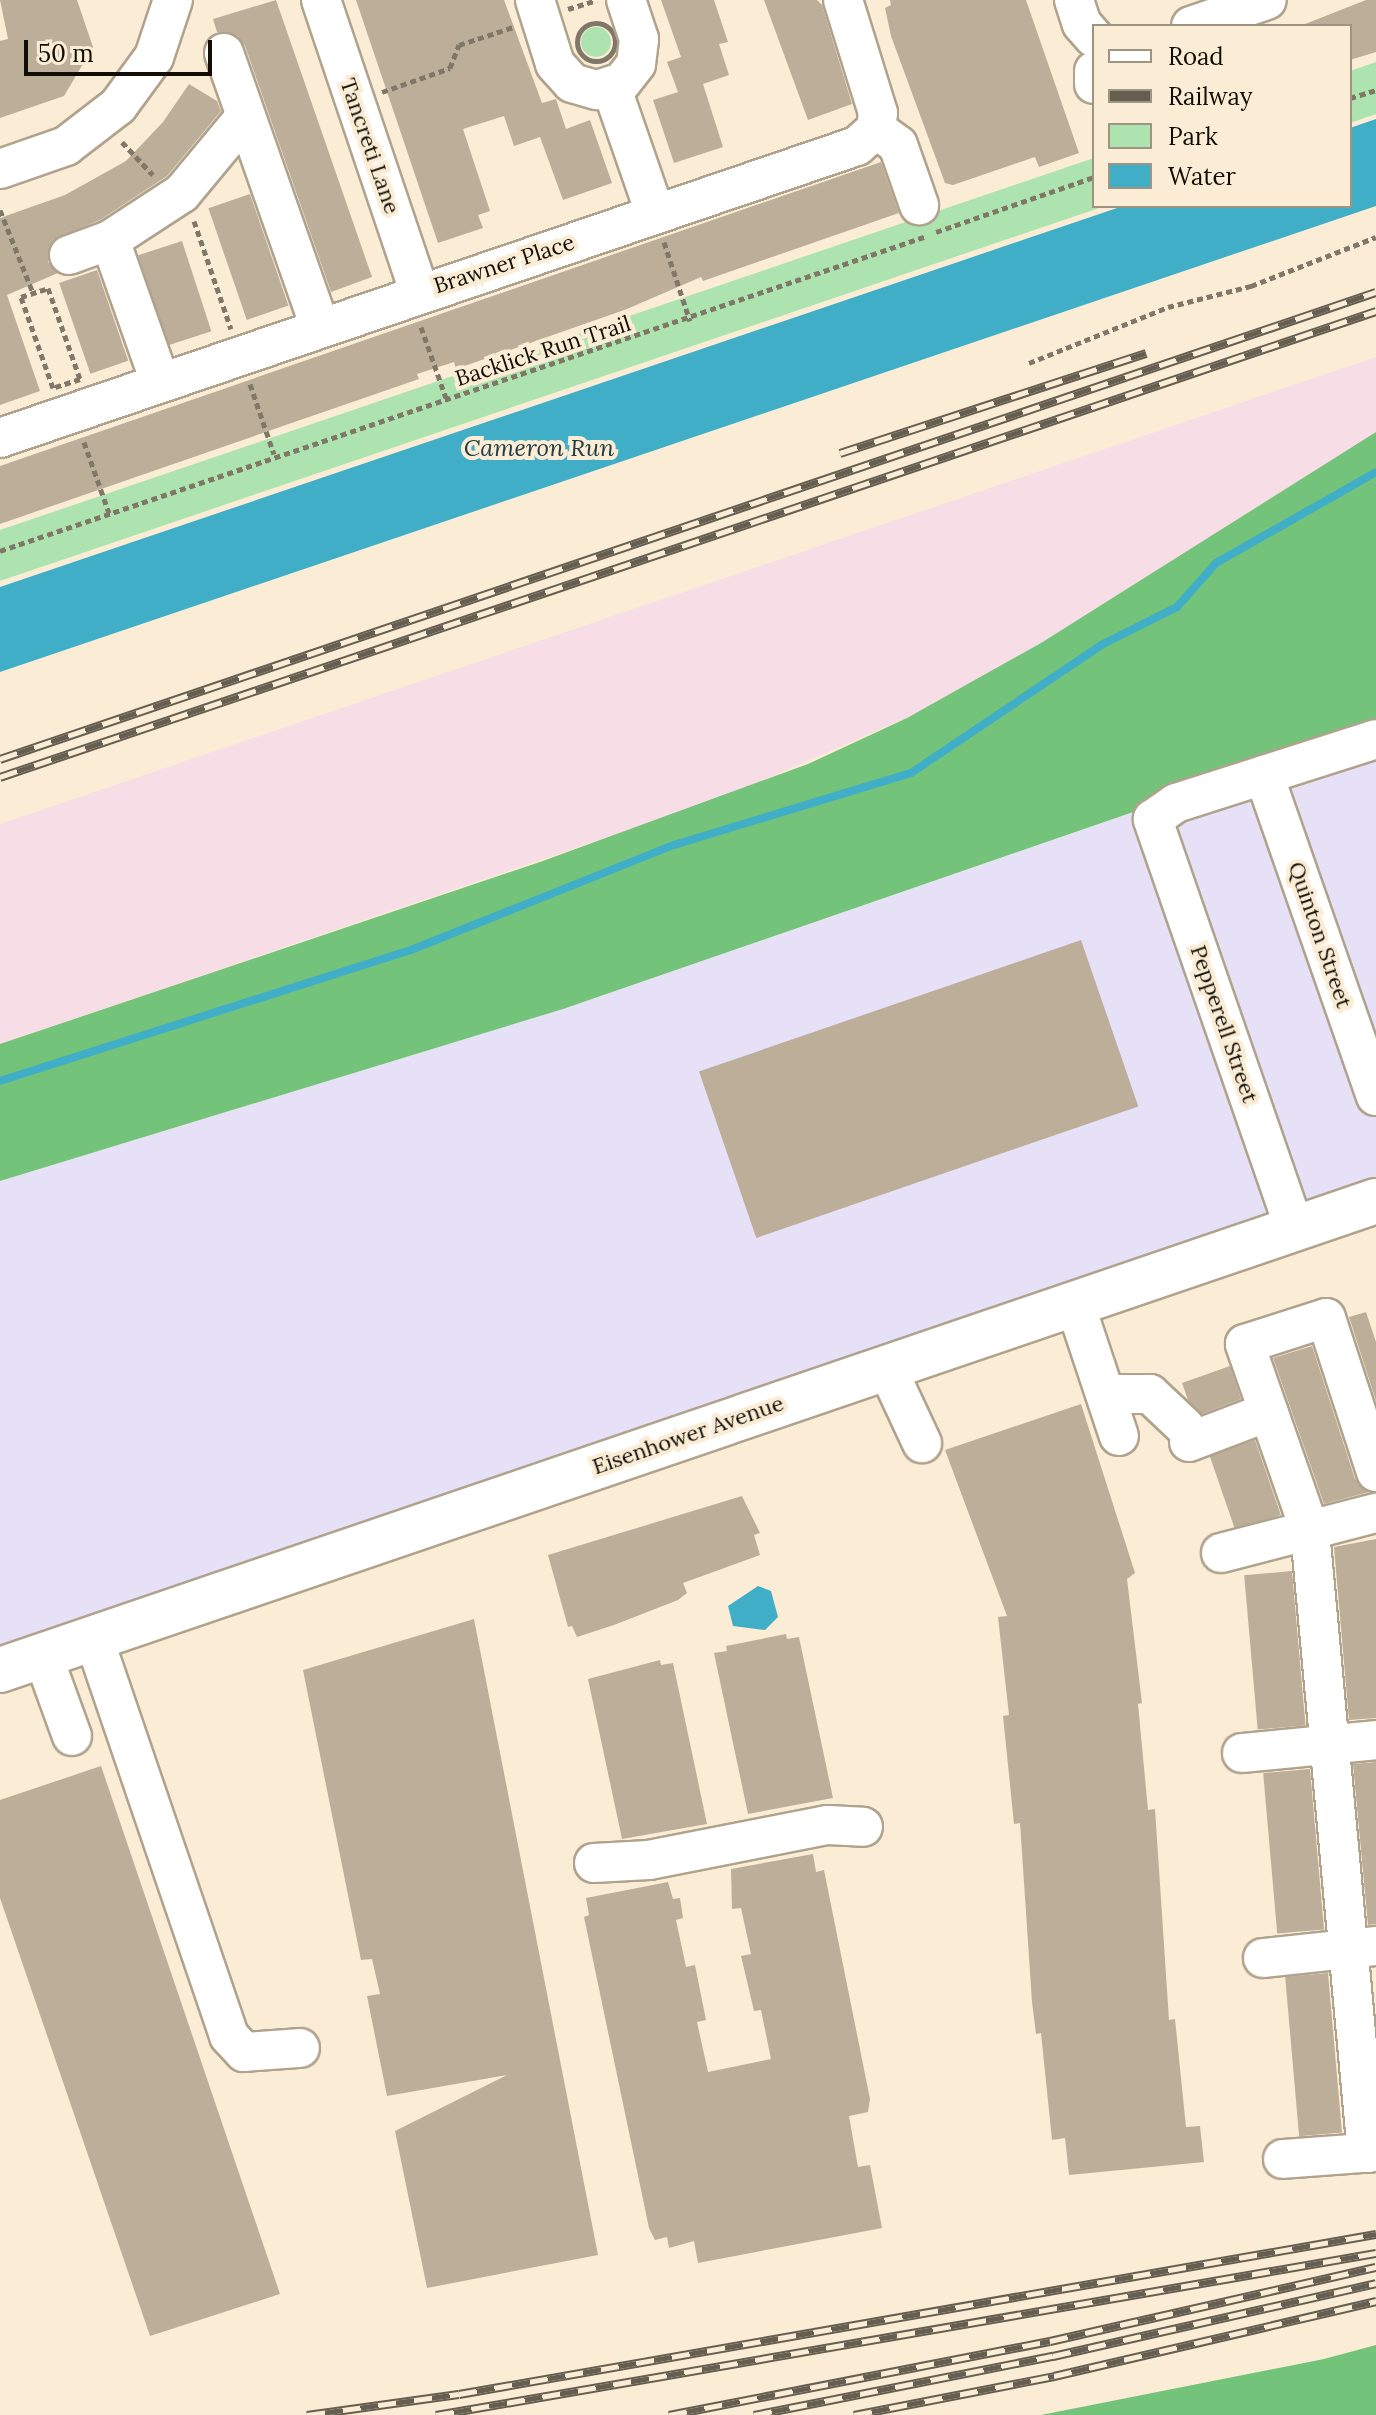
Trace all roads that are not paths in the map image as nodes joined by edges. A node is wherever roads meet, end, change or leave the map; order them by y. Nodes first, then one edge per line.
1 (173, 0) edge
2 (321, 0) edge
3 (626, 0) edge
4 (843, 0) edge
5 (1074, 0) edge
6 (1267, 0) edge
7 (538, 9) edge
8 (1203, 15) edge
9 (1092, 36) edge
10 (224, 53) dead end
11 (611, 86) junction
12 (245, 117) junction
13 (876, 129) junction
14 (0, 169) edge
15 (919, 205) dead end
16 (655, 213) junction
17 (110, 240) junction
18 (69, 255) dead end
19 (415, 294) junction
20 (320, 327) junction
21 (160, 382) junction
22 (0, 438) edge
23 (1376, 739) edge
24 (1264, 775) junction
25 (1366, 1039) edge
26 (1376, 1096) edge
27 (1376, 1201) edge
28 (1295, 1230) junction
29 (1075, 1304) junction
30 (887, 1368) junction
31 (1106, 1394) junction
32 (1268, 1412) junction
33 (1119, 1436) dead end
34 (922, 1443) dead end
35 (1376, 1472) edge
36 (1376, 1513) edge
37 (1310, 1531) junction
38 (1221, 1553) dead end
39 (94, 1639) junction
40 (43, 1656) junction
41 (0, 1670) edge
42 (72, 1736) dead end
43 (1376, 1740) edge
44 (1329, 1744) junction
45 (1242, 1753) dead end
46 (863, 1827) dead end
47 (594, 1863) dead end
48 (1362, 1948) edge
49 (1263, 1958) dead end
50 (300, 2048) dead end
51 (1371, 2152) edge
52 (1283, 2159) dead end

1 - 14 street
2 - 19 street, Tancreti Lane
3 - 11 street
4 - 13 street
5 - 9 street
6 - 8 street
7 - 11 street
10 - 12 street
11 - 16 street
12 - 17 street
12 - 20 street
13 - 15 street
13 - 16 street, Brawner Place
16 - 19 street, Brawner Place
17 - 18 street
17 - 21 street
19 - 20 street, Brawner Place
20 - 21 street, Brawner Place
21 - 22 street, Brawner Place
23 - 24 street
24 - 25 street, Quinton Street
24 - 28 street, Pepperell Street
25 - 26 street, Quinton Street
27 - 28 main road, Eisenhower Avenue
28 - 29 main road, Eisenhower Avenue
29 - 30 main road, Eisenhower Avenue
29 - 31 street
30 - 34 street
30 - 39 main road, Eisenhower Avenue
31 - 32 street
31 - 33 street
32 - 35 street
32 - 37 street
36 - 37 street
37 - 38 street
37 - 44 street
39 - 40 main road, Eisenhower Avenue
39 - 50 street
40 - 41 main road, Eisenhower Avenue
40 - 42 street
43 - 44 street
44 - 45 street
44 - 48 street
46 - 47 street
48 - 49 street
48 - 51 street
51 - 52 street

